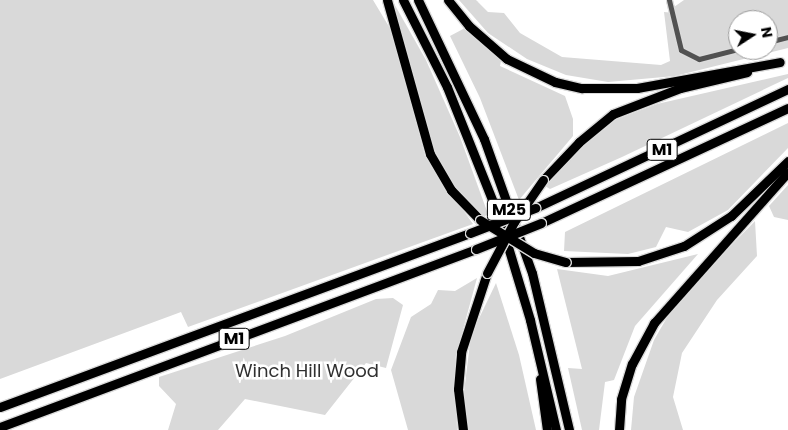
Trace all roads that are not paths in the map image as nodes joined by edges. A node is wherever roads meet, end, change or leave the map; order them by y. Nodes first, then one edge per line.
1 (386, 0) edge
2 (403, 0) edge
3 (418, 0) edge
4 (448, 0) edge
5 (669, 0) edge
6 (728, 52) edge
7 (784, 61) edge
8 (788, 89) edge
9 (788, 108) edge
10 (788, 162) edge
11 (788, 172) edge
12 (539, 354) junction
13 (0, 406) edge
14 (0, 427) edge
15 (463, 430) edge
16 (547, 430) edge
17 (556, 430) edge
18 (569, 430) edge
19 (619, 430) edge

1 - 10 highway, bridge
2 - 12 highway, M25
3 - 18 highway, M25
4 - 7 highway
5 - 6 street
7 - 15 highway, bridge
8 - 13 highway, M1, bridge
9 - 14 highway, M1, bridge
11 - 19 highway
12 - 16 highway, M25
12 - 17 highway, M25

